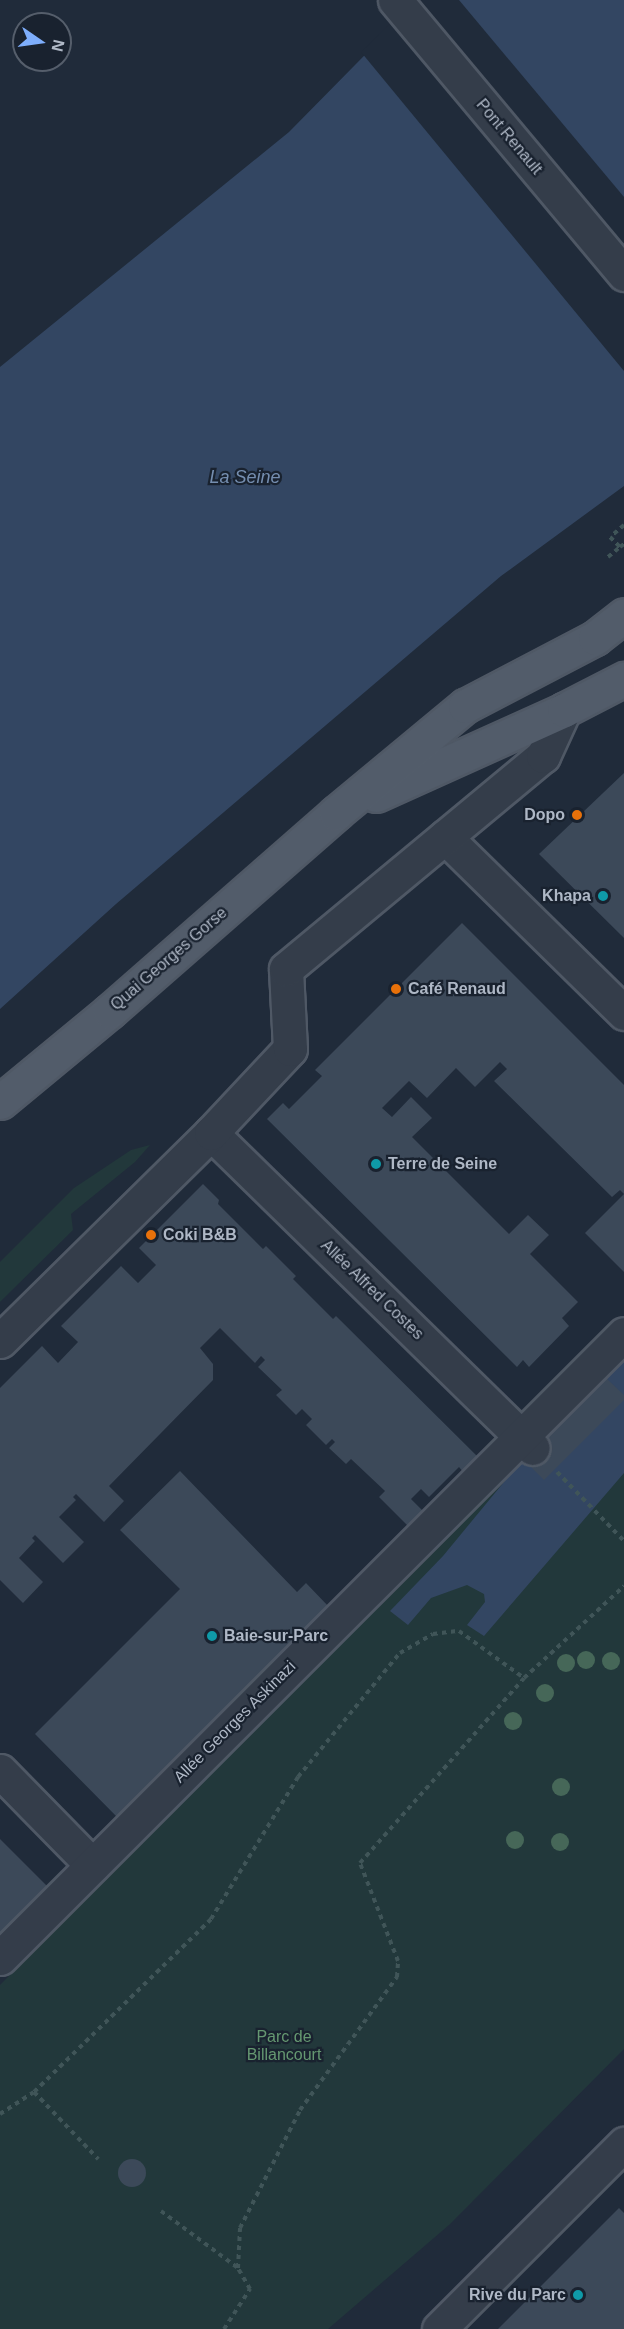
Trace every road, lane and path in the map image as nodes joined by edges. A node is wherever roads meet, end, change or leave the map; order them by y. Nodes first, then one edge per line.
1 (394, 0) edge
2 (624, 274) edge
3 (624, 525) edge
4 (622, 545) edge
5 (608, 557) dead end
6 (624, 615) edge
7 (624, 679) edge
8 (564, 710) junction
9 (336, 813) junction
10 (445, 837) junction
11 (624, 1013) edge
12 (0, 1102) edge
13 (211, 1133) junction
14 (624, 1334) edge
15 (0, 1341) edge
16 (536, 1451) junction
17 (624, 1540) edge
18 (624, 1586) edge
19 (524, 1678) junction
20 (0, 1772) edge
21 (92, 1865) junction
22 (0, 1958) edge
23 (34, 2092) junction
24 (0, 2114) edge
25 (624, 2144) edge
26 (98, 2159) dead end
27 (161, 2211) dead end
28 (238, 2268) junction
29 (224, 2329) edge
30 (439, 2329) edge

1 - 2 street, Pont Renault
3 - 4 path
4 - 5 path
6 - 9 main road, Quai Georges Gorse
7 - 8 main road, Quai Georges Gorse
8 - 9 main road, Quai Georges Gorse
8 - 10 street
9 - 12 main road, Quai Georges Gorse
10 - 11 street
10 - 13 street
13 - 15 street
13 - 16 street, Allée Alfred Costes
14 - 16 street, Allée Georges Askinazi
16 - 17 path
16 - 21 street, Allée Georges Askinazi
18 - 19 path
19 - 23 path
19 - 28 path
20 - 21 street
21 - 22 street, Allée Georges Askinazi
23 - 24 path
23 - 26 path
25 - 30 street
27 - 28 path
28 - 29 path

